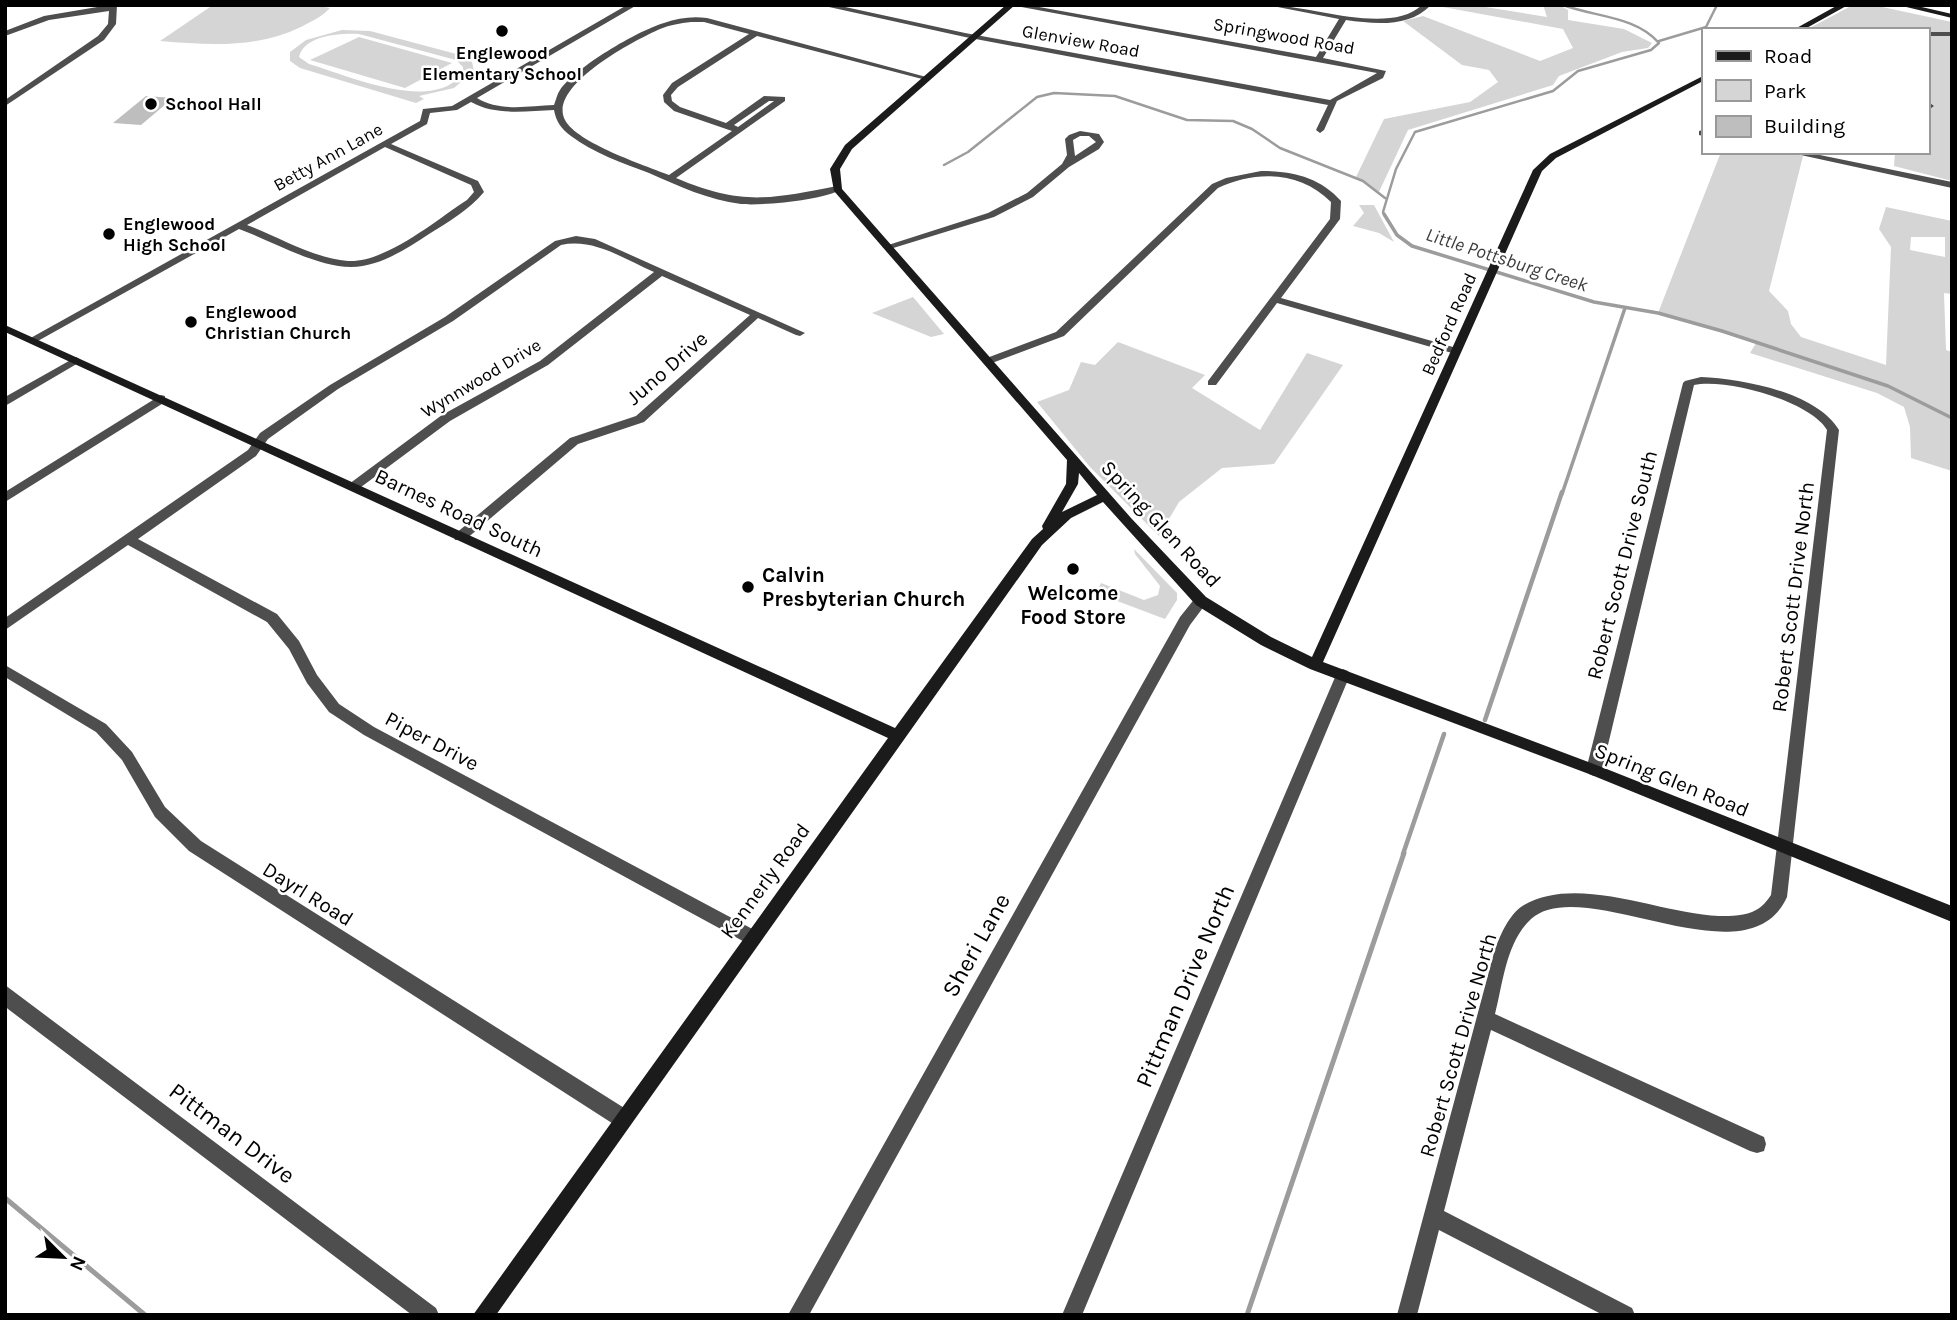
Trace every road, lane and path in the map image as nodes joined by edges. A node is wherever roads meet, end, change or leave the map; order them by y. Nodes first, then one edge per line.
1 (634, 5) edge
2 (824, 5) edge
3 (1013, 5) edge
4 (1272, 5) edge
5 (1427, 5) edge
6 (1844, 5) edge
7 (1902, 5) edge
8 (113, 6) edge
9 (1952, 16) edge
10 (1344, 17) junction
11 (1801, 28) edge
12 (5, 34) edge
13 (755, 34) junction
14 (1929, 34) edge
15 (1949, 35) edge
16 (974, 37) junction
17 (1319, 58) junction
18 (926, 78) junction
19 (1702, 79) edge
20 (471, 99) junction
21 (1333, 103) junction
22 (5, 104) edge
23 (557, 107) junction
24 (727, 125) junction
25 (740, 130) junction
26 (1320, 131) dead end
27 (384, 144) junction
28 (1801, 154) edge
29 (1066, 165) dead end
30 (671, 178) junction
31 (1952, 185) edge
32 (836, 189) junction
33 (239, 225) junction
34 (887, 247) junction
35 (660, 272) junction
36 (1274, 299) junction
37 (757, 314) junction
38 (5, 327) edge
39 (800, 333) dead end
40 (32, 340) junction
41 (1456, 351) junction
42 (76, 360) junction
43 (988, 361) junction
44 (1700, 379) joint
45 (1212, 383) dead end
46 (161, 399) junction
47 (5, 402) edge
48 (258, 444) junction
49 (1073, 461) junction
50 (353, 487) junction
51 (1105, 496) junction
52 (5, 498) edge
53 (460, 537) junction
54 (1039, 539) junction
55 (129, 540) junction
56 (1201, 601) junction
57 (5, 625) edge
58 (1315, 665) junction
59 (5, 670) edge
60 (1343, 676) junction
61 (895, 735) junction
62 (1594, 770) junction
63 (1786, 849) junction
64 (1952, 914) edge
65 (752, 938) junction
66 (5, 993) edge
67 (1485, 1018) junction
68 (622, 1118) junction
69 (1757, 1144) dead end
70 (1433, 1216) junction
71 (429, 1315) edge
72 (484, 1315) edge
73 (798, 1315) edge
74 (1072, 1315) edge
75 (1407, 1315) edge
76 (1625, 1315) edge

1 - 20 street, Betty Ann Lane
2 - 16 street, Glenview Road
3 - 16 street
3 - 17 street, Springwood Road
4 - 10 street
5 - 10 street
6 - 11 street
7 - 9 street
8 - 12 street
8 - 22 street
10 - 17 street
13 - 18 street
13 - 23 street
13 - 24 street
14 - 15 street
16 - 18 street
16 - 21 street, Glenview Road
17 - 21 street, Springwood Road
18 - 32 street
19 - 41 street, Bedford Road
20 - 23 street
20 - 27 street, Betty Ann Lane
21 - 26 street
23 - 30 street
24 - 25 street
24 - 25 street
25 - 30 street
27 - 33 street, Betty Ann Lane
27 - 33 street
28 - 31 street
29 - 34 street
30 - 32 street
32 - 34 street, Spring Glen Road
33 - 40 street, Betty Ann Lane
34 - 43 street, Spring Glen Road
35 - 37 street
35 - 48 street
35 - 50 street, Wynnwood Drive
36 - 41 street
36 - 43 street
36 - 45 street
37 - 39 street
37 - 53 street, Juno Drive
38 - 40 street, Barnes Road South
40 - 42 street, Barnes Road South
41 - 58 street, Bedford Road
42 - 46 street, Barnes Road South
42 - 47 street
43 - 49 street, Spring Glen Road
44 - 62 street, Robert Scott Drive South
44 - 63 street, Robert Scott Drive North
46 - 48 street, Barnes Road South
46 - 52 street
48 - 50 street, Barnes Road South
48 - 55 street
49 - 51 street, Spring Glen Road
49 - 54 street
50 - 53 street, Barnes Road South
51 - 54 street, Kennerly Road
51 - 56 street, Spring Glen Road
53 - 61 street, Barnes Road South
54 - 61 street, Kennerly Road
55 - 57 street
55 - 65 street, Piper Drive
56 - 58 street, Spring Glen Road
56 - 73 street, Sheri Lane
58 - 60 street, Spring Glen Road
59 - 68 street, Dayrl Road
60 - 62 street, Spring Glen Road
60 - 74 street, Pittman Drive North
61 - 65 street, Kennerly Road
62 - 63 street, Spring Glen Road
63 - 64 street, Spring Glen Road
63 - 67 street, Robert Scott Drive North
65 - 68 street, Kennerly Road
66 - 71 street, Pittman Drive
67 - 69 street
67 - 70 street, Robert Scott Drive North
68 - 72 street, Kennerly Road
70 - 75 street, Robert Scott Drive North
70 - 76 street

